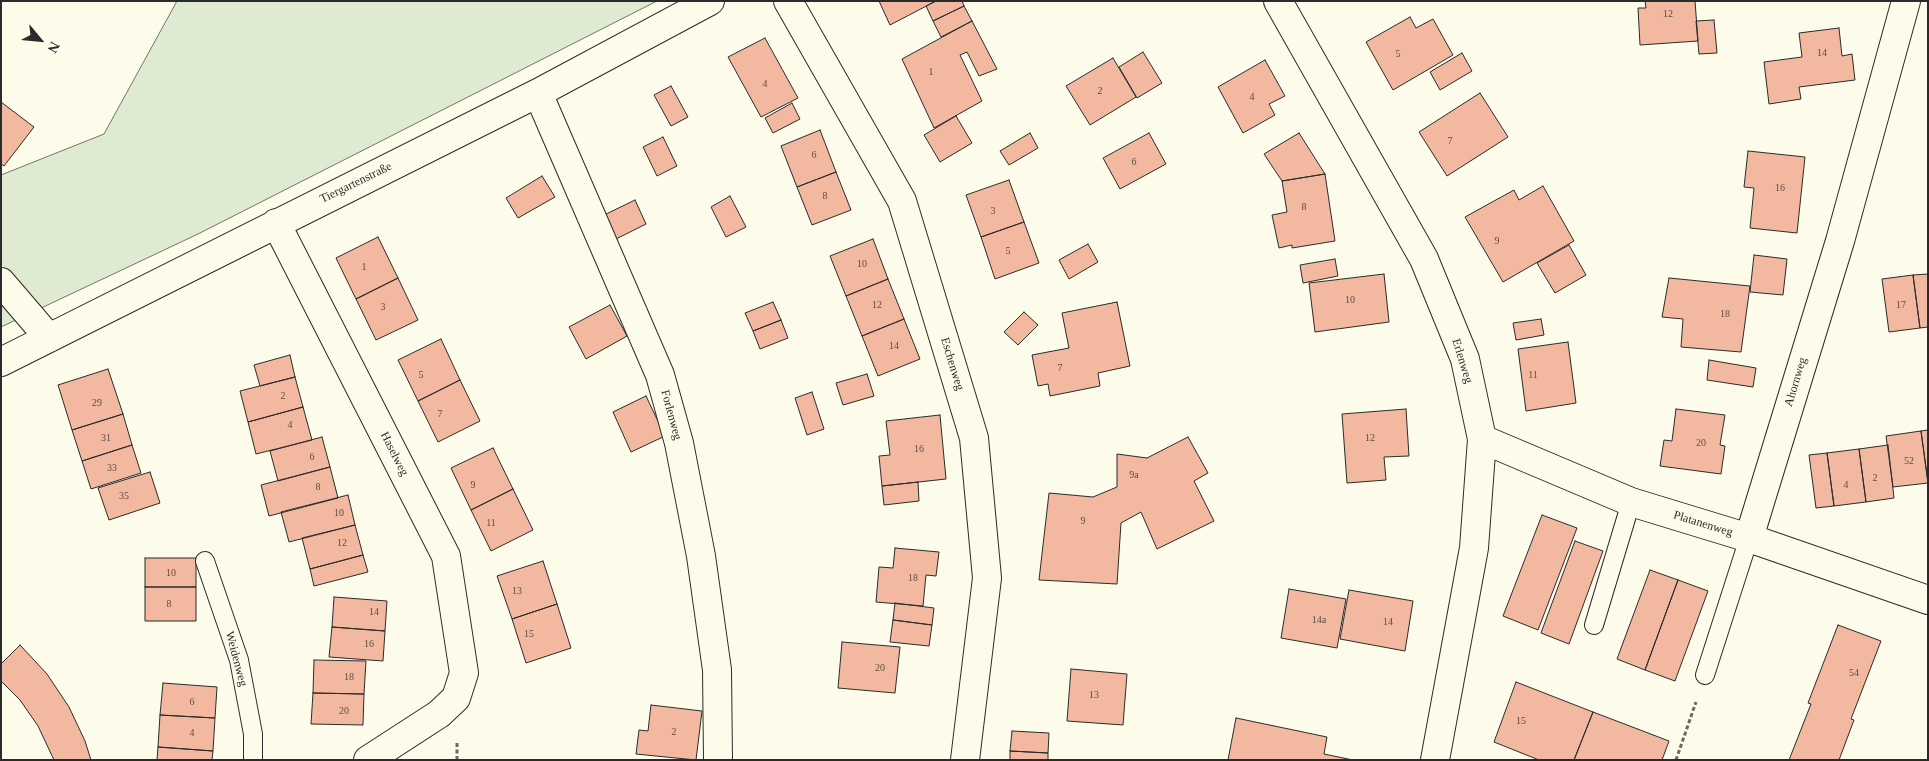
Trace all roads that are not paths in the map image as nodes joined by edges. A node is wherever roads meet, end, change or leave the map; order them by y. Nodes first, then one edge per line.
1 (710, 1) edge
2 (788, 1) edge
3 (1278, 1) edge
4 (1906, 1) edge
5 (538, 93) junction
6 (276, 223) junction
7 (1, 282) edge
8 (49, 338) junction
9 (1, 362) edge
10 (1482, 439) junction
11 (1631, 502) junction
12 (1749, 538) junction
13 (205, 561) dead end
14 (1928, 600) edge
15 (1594, 625) dead end
16 (1705, 675) road end
17 (253, 760) edge
18 (368, 760) edge
19 (718, 760) edge
20 (965, 760) edge
21 (1435, 760) edge

1 - 5 street, Tiergartenstraße
2 - 20 street, Eschenweg
3 - 10 street, Erlenweg
4 - 12 street, Ahornweg
5 - 6 street, Tiergartenstraße
5 - 19 street, Forlenweg
6 - 8 street, Tiergartenstraße
6 - 18 street, Haselweg
7 - 8 street
8 - 9 street, Tiergartenstraße
10 - 11 street, Platanenweg
10 - 21 street, Erlenweg
11 - 12 street, Platanenweg
11 - 15 lane
12 - 14 street, Platanenweg
12 - 16 lane, Ahornweg
13 - 17 lane, Weidenweg

